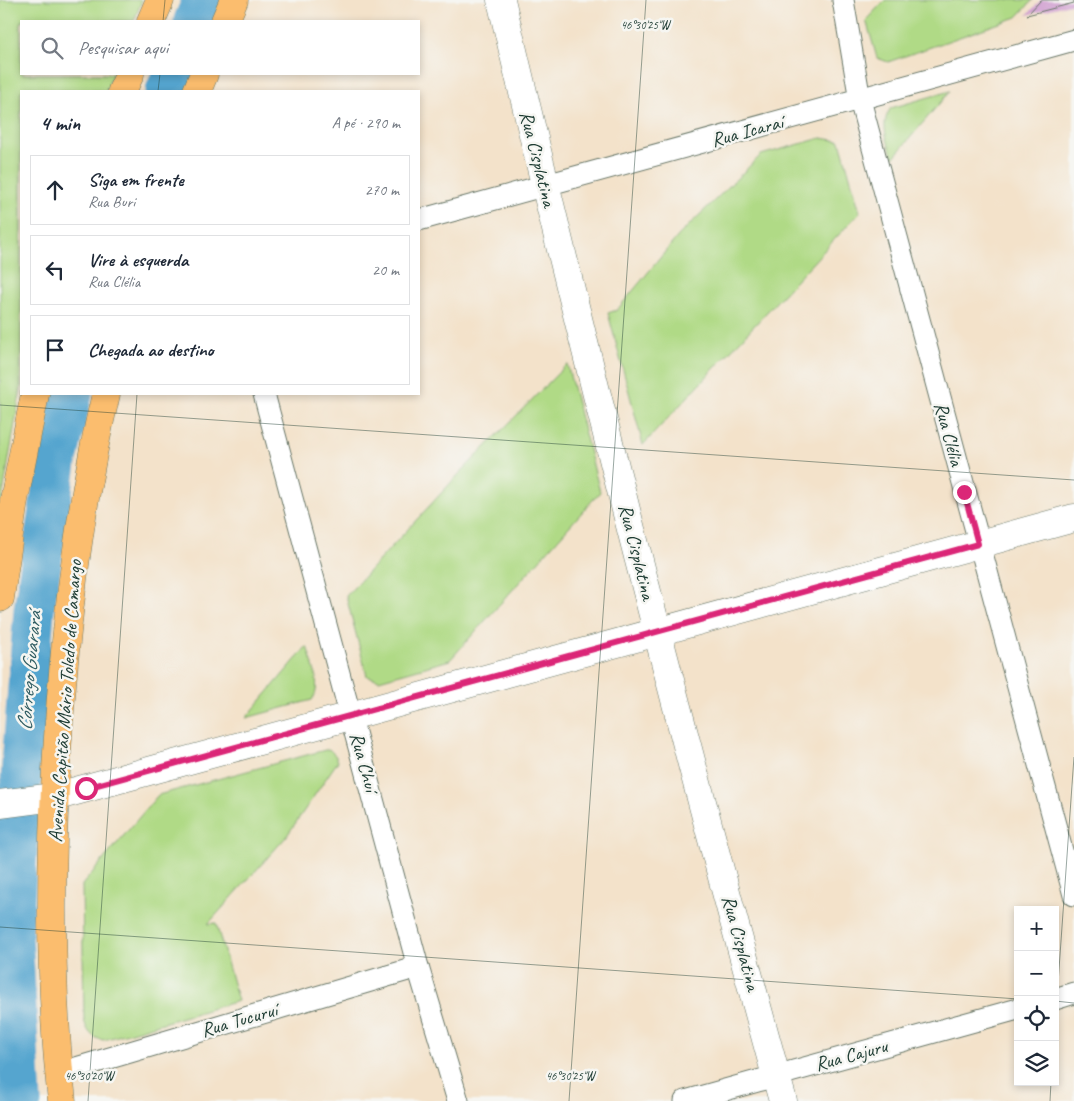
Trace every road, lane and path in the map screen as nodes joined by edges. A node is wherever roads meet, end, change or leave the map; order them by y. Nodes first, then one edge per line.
1 (160, 0) edge
2 (234, 0) edge
3 (501, 0) edge
4 (843, 0) edge
5 (151, 20) edge
6 (225, 20) edge
7 (1074, 40) edge
8 (130, 75) edge
9 (204, 75) edge
10 (122, 90) edge
11 (197, 90) edge
12 (860, 100) junction
13 (544, 186) junction
14 (420, 220) edge
15 (36, 395) edge
16 (106, 395) edge
17 (264, 395) edge
18 (1074, 518) edge
19 (978, 544) junction
20 (0, 598) edge
21 (657, 632) junction
22 (352, 715) junction
23 (25, 801) edge
24 (1074, 895) edge
25 (418, 967) junction
26 (1074, 993) edge
27 (1059, 997) edge
28 (1014, 1010) edge
29 (59, 1073) junction
30 (779, 1088) edge
31 (62, 1101) edge
32 (458, 1101) edge
33 (685, 1101) edge

1 - 5 main road
2 - 6 main road
3 - 13 street, Rua Cisplatina
4 - 12 street, Rua Clélia
7 - 12 street, Rua Icaraí
8 - 10 main road
9 - 11 main road
12 - 13 street, Rua Icaraí
12 - 19 street, Rua Clélia
13 - 14 street, Rua Icaraí
13 - 21 street, Rua Cisplatina
15 - 20 main road
16 - 23 main road, Avenida Capitão Mário Toledo de Camargo
17 - 22 street, Rua Chuí
18 - 19 street
19 - 21 street
19 - 24 street, Rua Clélia
21 - 22 street
21 - 30 street, Rua Cisplatina
22 - 23 street
22 - 25 street, Rua Chuí
23 - 29 main road, Avenida Capitão Mário Toledo de Camargo
25 - 29 street, Rua Tucuruí
25 - 32 street, Rua Chuí
26 - 27 street
28 - 30 street, Rua Cajuru
29 - 31 main road, Avenida Capitão Mário Toledo de Camargo
30 - 33 street, Rua Cajuru

